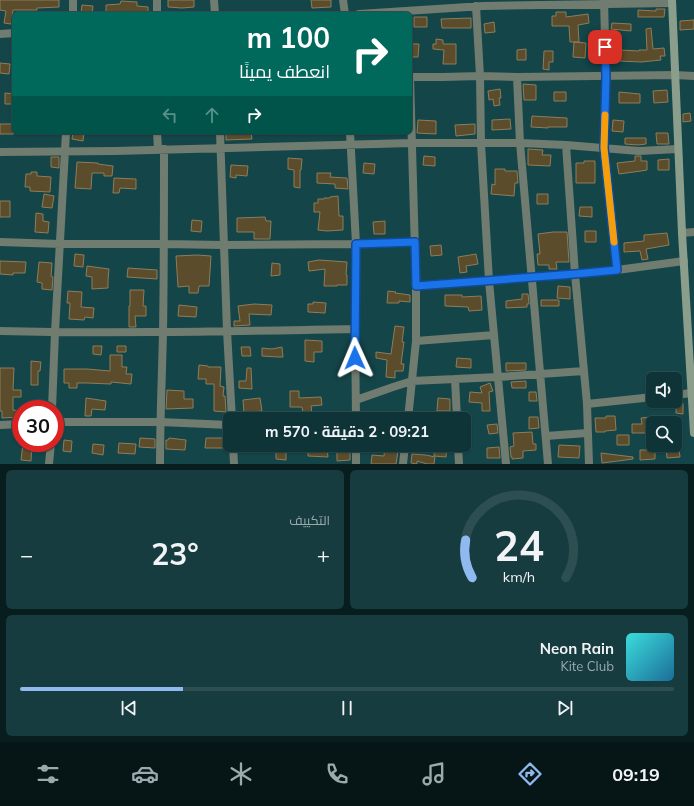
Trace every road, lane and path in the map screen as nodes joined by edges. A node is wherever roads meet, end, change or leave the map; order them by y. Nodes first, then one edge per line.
1 (74, 0) edge
2 (157, 0) edge
3 (214, 0) edge
4 (343, 0) edge
5 (604, 2) edge
6 (672, 2) edge
7 (481, 4) edge
8 (73, 12) edge
9 (157, 12) edge
10 (215, 12) edge
11 (346, 12) edge
12 (383, 12) edge
13 (12, 33) edge
14 (0, 34) edge
15 (675, 75) junction
16 (480, 76) junction
17 (606, 76) junction
18 (694, 76) edge
19 (412, 77) edge
20 (517, 77) junction
21 (66, 134) edge
22 (157, 134) edge
23 (220, 134) edge
24 (350, 134) edge
25 (412, 134) edge
26 (412, 143) junction
27 (481, 143) junction
28 (520, 143) junction
29 (350, 144) junction
30 (566, 145) junction
31 (220, 148) junction
32 (604, 148) junction
33 (161, 149) junction
34 (678, 149) junction
35 (0, 152) edge
36 (65, 152) junction
37 (694, 232) edge
38 (682, 233) junction
39 (0, 242) edge
40 (415, 242) junction
41 (60, 244) junction
42 (164, 244) junction
43 (356, 244) junction
44 (224, 245) junction
45 (684, 262) junction
46 (617, 270) junction
47 (575, 274) junction
48 (532, 277) junction
49 (489, 281) junction
50 (416, 286) junction
51 (691, 328) edge
52 (355, 329) junction
53 (0, 331) edge
54 (228, 331) junction
55 (55, 332) junction
56 (163, 332) junction
57 (494, 335) junction
58 (416, 341) junction
59 (692, 367) edge
60 (584, 371) junction
61 (541, 374) junction
62 (498, 377) junction
63 (455, 379) junction
64 (412, 381) junction
65 (691, 393) junction
66 (682, 394) edge
67 (646, 398) edge
68 (52, 400) edge
69 (356, 400) junction
70 (587, 404) junction
71 (232, 412) edge
72 (356, 412) edge
73 (409, 412) edge
74 (457, 412) edge
75 (64, 422) edge
76 (160, 422) junction
77 (12, 424) edge
78 (0, 425) edge
79 (223, 425) edge
80 (587, 433) junction
81 (694, 433) edge
82 (546, 436) junction
83 (50, 452) edge
84 (233, 452) edge
85 (356, 452) edge
86 (404, 452) edge
87 (458, 452) edge
88 (49, 464) edge
89 (160, 464) edge
90 (234, 464) edge
91 (356, 464) edge
92 (403, 464) edge
93 (459, 464) edge
94 (506, 464) edge
95 (548, 464) edge
96 (589, 464) edge

1 - 8 street
2 - 9 street
3 - 10 street
4 - 11 street
5 - 6 street
5 - 7 street
5 - 17 street
6 - 15 main road
7 - 12 street
7 - 16 street
13 - 14 street
15 - 17 street
15 - 18 street
15 - 34 main road
16 - 19 street
16 - 20 street
16 - 27 street
17 - 20 street
17 - 32 street
20 - 28 street
21 - 36 street
22 - 33 street
23 - 31 street
24 - 29 street
25 - 26 street
26 - 27 street
26 - 29 street
26 - 40 street
27 - 28 street
27 - 49 street
28 - 30 street
28 - 48 street
29 - 31 street
29 - 43 street
30 - 32 street
30 - 47 street
31 - 33 street
31 - 44 street
32 - 34 street
32 - 46 street
33 - 36 street
33 - 42 street
34 - 38 main road
35 - 36 street
36 - 41 street
37 - 38 street
38 - 45 main road
39 - 41 street
40 - 43 street
40 - 50 street
41 - 42 street
41 - 55 street
42 - 44 street
42 - 56 street
43 - 44 street
43 - 52 street
44 - 54 street
45 - 46 street
45 - 51 main road
46 - 47 street
47 - 48 street
47 - 60 street
48 - 49 street
48 - 61 street
49 - 50 street
49 - 57 street
50 - 58 street
51 - 59 main road
52 - 54 street
52 - 69 street
53 - 55 street
54 - 56 street
54 - 71 street
55 - 56 street
55 - 68 street
56 - 76 street
57 - 58 street
57 - 62 street
58 - 64 street
59 - 65 main road
60 - 61 street
60 - 70 street
61 - 62 street
61 - 82 street
62 - 63 street
62 - 94 street
63 - 64 street
63 - 74 street
64 - 69 street
64 - 73 street
65 - 66 street
65 - 81 main road
67 - 70 street
69 - 72 street
70 - 80 street
75 - 76 street
76 - 79 street
76 - 89 street
77 - 78 street
80 - 82 street
80 - 96 street
82 - 95 street
83 - 88 street
84 - 90 street
85 - 91 street
86 - 92 street
87 - 93 street

